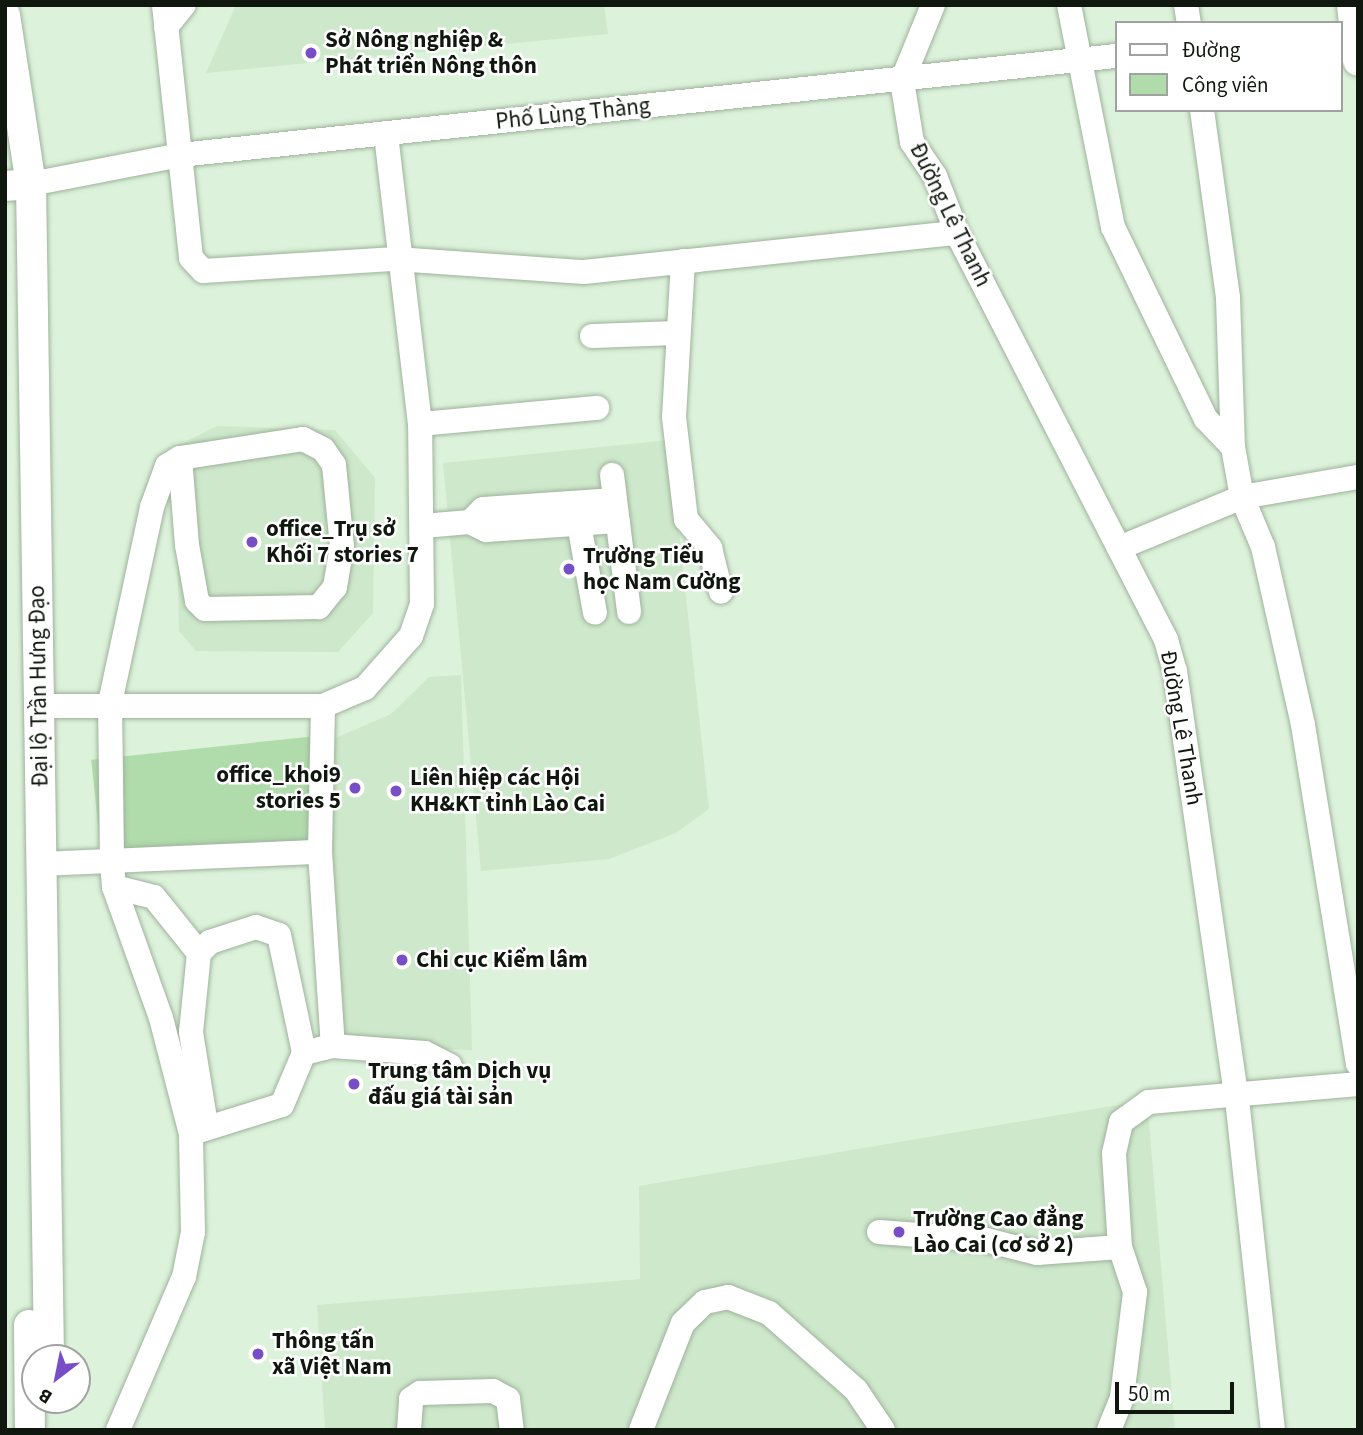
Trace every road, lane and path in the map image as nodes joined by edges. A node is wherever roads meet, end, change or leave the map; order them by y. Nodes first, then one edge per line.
1 (184, 5) edge
2 (933, 5) edge
3 (1069, 5) edge
4 (1352, 5) edge
5 (5, 15) edge
6 (165, 16) edge
7 (1353, 42) edge
8 (1114, 56) edge
9 (1083, 58) junction
10 (902, 81) junction
11 (1202, 112) edge
12 (386, 134) junction
13 (5, 144) edge
14 (180, 155) junction
15 (16, 185) edge
16 (957, 233) junction
17 (396, 259) junction
18 (683, 261) junction
19 (677, 333) junction
20 (593, 336) dead end
21 (597, 408) dead end
22 (420, 424) junction
23 (1233, 447) junction
24 (180, 458) junction
25 (612, 475) dead end
26 (1358, 477) edge
27 (1242, 497) junction
28 (616, 510) junction
29 (470, 522) junction
30 (579, 524) junction
31 (423, 526) junction
32 (1119, 548) junction
33 (721, 592) dead end
34 (595, 612) dead end
35 (629, 612) dead end
36 (110, 703) junction
37 (39, 706) junction
38 (323, 706) junction
39 (320, 852) junction
40 (112, 862) junction
41 (41, 864) junction
42 (114, 887) junction
43 (199, 953) junction
44 (333, 1046) junction
45 (304, 1053) junction
46 (1358, 1064) edge
47 (450, 1066) dead end
48 (1358, 1084) edge
49 (1237, 1100) junction
50 (199, 1129) junction
51 (879, 1232) dead end
52 (1120, 1247) junction
53 (49, 1344) edge
54 (30, 1430) edge
55 (118, 1430) edge
56 (409, 1430) edge
57 (512, 1430) edge
58 (640, 1430) edge
59 (883, 1430) edge
60 (1109, 1430) edge
61 (1273, 1430) edge

1 - 6 street
2 - 10 street
3 - 9 street
4 - 7 main road
5 - 15 main road, Đại lộ Trần Hưng Đạo
6 - 14 street
8 - 9 street, Phố Lùng Thàng
9 - 10 street, Phố Lùng Thàng
9 - 23 street
10 - 12 street, Phố Lùng Thàng
10 - 16 street, Đường Lê Thanh
11 - 23 street
12 - 14 street, Phố Lùng Thàng
12 - 17 street
13 - 15 main road, Đại lộ Trần Hưng Đạo
14 - 15 street, Phố Lùng Thàng
14 - 17 street
15 - 37 main road, Đại lộ Trần Hưng Đạo
15 - 54 main road, Đại lộ Trần Hưng Đạo
16 - 18 street
16 - 32 street, Đường Lê Thanh
17 - 18 street
17 - 22 street
18 - 19 street
19 - 20 street
19 - 33 street
21 - 22 street
22 - 31 street
23 - 27 street
24 - 24 street
24 - 36 street
25 - 28 street
26 - 27 street
27 - 32 street
27 - 46 street
28 - 29 street
28 - 30 street
28 - 35 street
29 - 30 street
29 - 31 street
30 - 34 street
31 - 38 street
32 - 49 street, Đường Lê Thanh
36 - 37 street
36 - 38 street
36 - 40 street
37 - 41 main road, Đại lộ Trần Hưng Đạo
38 - 39 street
39 - 40 street
39 - 44 street
40 - 41 street
40 - 42 street
41 - 53 main road, Đại lộ Trần Hưng Đạo
42 - 43 street
42 - 50 street
43 - 45 street
43 - 50 street
44 - 45 street
44 - 47 street
45 - 50 street
48 - 49 street
49 - 52 street
49 - 61 street, Đường Lê Thanh
50 - 55 street
51 - 52 street
52 - 60 street
56 - 57 street
58 - 59 street

